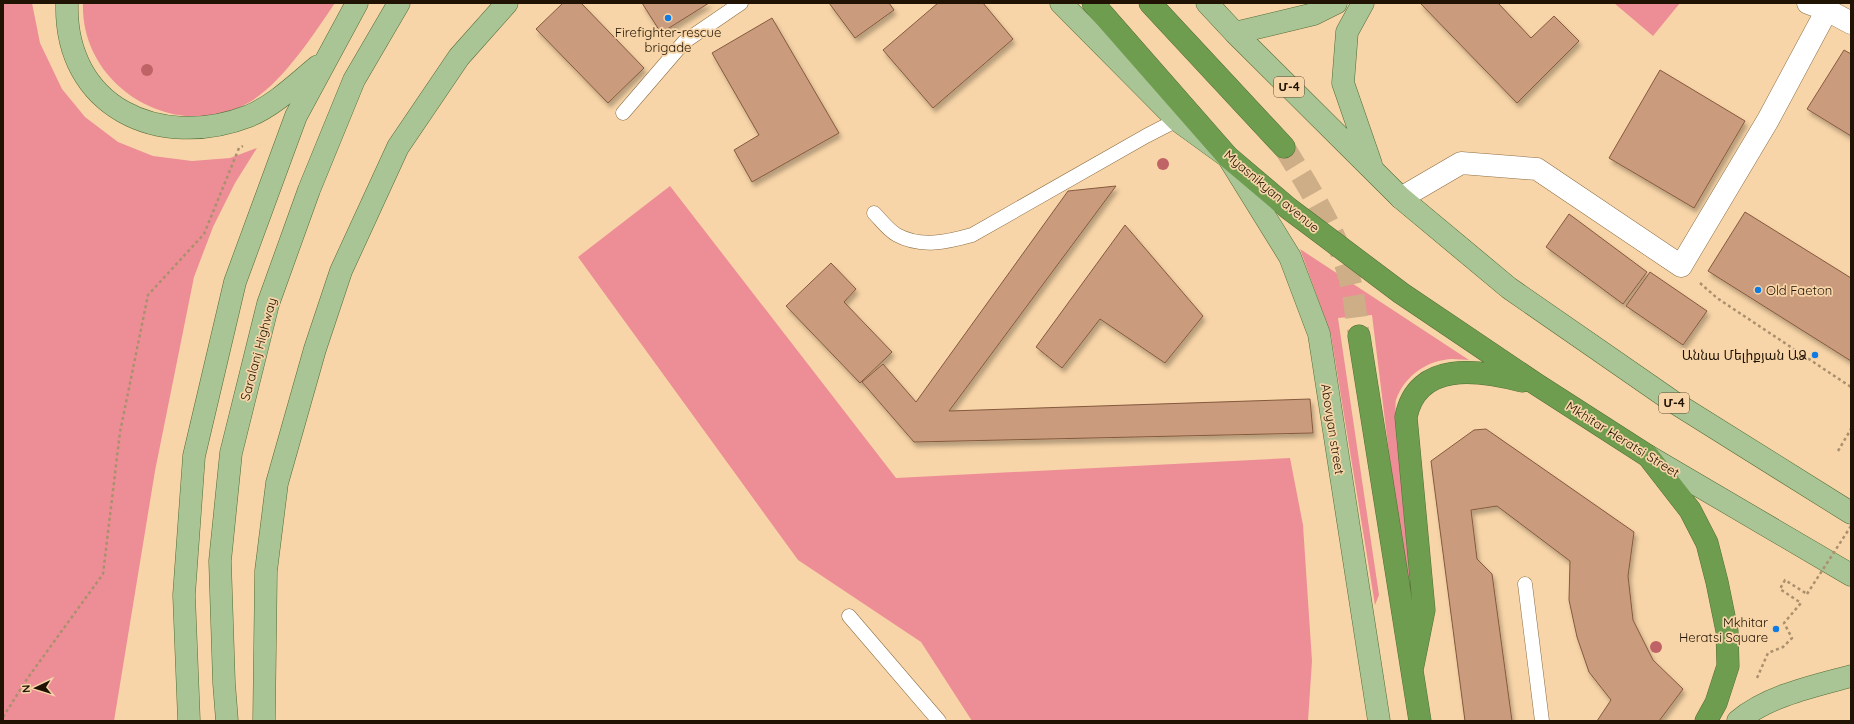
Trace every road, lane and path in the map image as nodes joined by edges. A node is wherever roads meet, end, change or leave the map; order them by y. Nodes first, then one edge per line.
1 (67, 3) edge
2 (357, 3) edge
3 (399, 3) edge
4 (507, 3) edge
5 (741, 3) edge
6 (1061, 3) edge
7 (1092, 3) edge
8 (1150, 3) edge
9 (1207, 3) edge
10 (1336, 3) edge
11 (1363, 3) edge
12 (1817, 7) edge
13 (1851, 23) edge
14 (1235, 33) junction
15 (325, 60) junction
16 (623, 113) dead end
17 (1178, 120) junction
18 (245, 144) dead end
19 (1284, 147) tunnel mouth
20 (1228, 157) junction
21 (1373, 169) junction
22 (1401, 198) junction
23 (874, 213) dead end
24 (1401, 293) joint
25 (1717, 298) dead end
26 (1359, 336) tunnel mouth
27 (1536, 384) junction
28 (1851, 387) edge
29 (1851, 429) edge
30 (1838, 451) dead end
31 (1648, 456) junction
32 (1850, 512) edge
33 (1851, 575) edge
34 (1525, 584) dead end
35 (849, 616) dead end
36 (1412, 670) junction
37 (1851, 676) edge
38 (1755, 684) dead end
39 (3, 717) edge
40 (189, 721) edge
41 (227, 721) edge
42 (264, 721) edge
43 (939, 721) edge
44 (1379, 721) edge
45 (1420, 721) edge
46 (1542, 721) edge
47 (1706, 721) edge
48 (1738, 721) edge

1 - 15 main road
2 - 15 main road
3 - 41 main road, Saralanj Highway
4 - 42 main road
5 - 16 lane
6 - 17 main road
7 - 20 highway, Myasnikyan avenue
8 - 19 highway
9 - 14 main road, Մ-4
10 - 14 main road
11 - 21 main road
12 - 13 street
12 - 22 street
14 - 21 main road, Մ-4
15 - 40 main road
17 - 20 main road
17 - 23 lane
18 - 39 path
20 - 24 highway, Myasnikyan avenue
20 - 44 main road, Abovyan street
21 - 22 main road, Մ-4
22 - 32 main road, Մ-4
24 - 27 highway, Mkhitar Heratsi Street
25 - 28 path
26 - 36 highway
27 - 31 highway, Mkhitar Heratsi Street
27 - 36 highway
29 - 30 path
31 - 33 main road, Mkhitar Heratsi Street
31 - 47 highway
32 - 38 path, bridge
34 - 46 lane
35 - 43 lane
36 - 45 highway
37 - 48 main road

